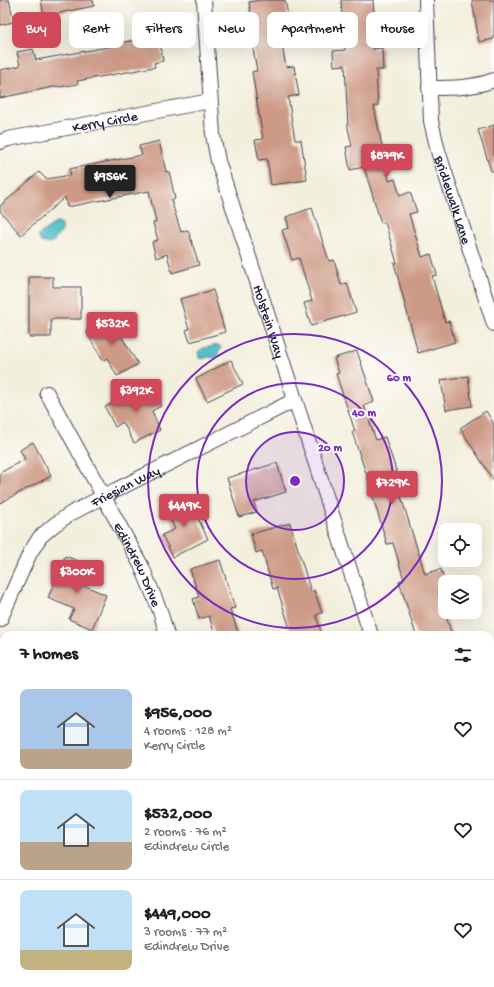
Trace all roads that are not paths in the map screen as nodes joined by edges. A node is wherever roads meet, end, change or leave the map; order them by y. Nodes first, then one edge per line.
1 (204, 0) edge
2 (426, 0) edge
3 (494, 80) edge
4 (429, 88) junction
5 (210, 101) junction
6 (0, 142) edge
7 (494, 324) edge
8 (47, 393) dead end
9 (295, 400) junction
10 (102, 497) junction
11 (0, 620) edge
12 (166, 631) edge
13 (371, 631) edge

1 - 5 street, Holstein Way
2 - 4 street, Bridlewalk Lane
3 - 4 street
4 - 7 street, Bridlewalk Lane
5 - 6 street, Kerry Circle
5 - 9 street, Holstein Way
8 - 10 street, Edindrew Drive
9 - 10 street, Friesian Way
9 - 13 street, Holstein Way
10 - 11 street, Friesian Way
10 - 12 street, Edindrew Drive

